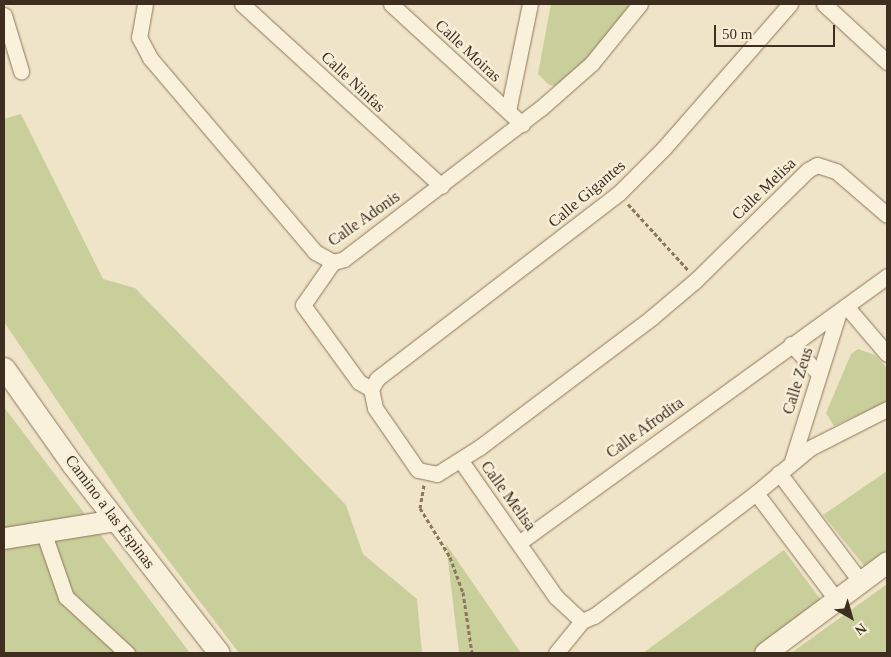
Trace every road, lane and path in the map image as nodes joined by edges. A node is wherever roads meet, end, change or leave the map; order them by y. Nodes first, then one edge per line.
1 (145, 4) edge
2 (242, 4) edge
3 (391, 4) edge
4 (530, 4) edge
5 (640, 4) edge
6 (790, 4) edge
7 (824, 4) edge
8 (4, 15) edge
9 (887, 62) edge
10 (21, 71) dead end
11 (508, 111) junction
12 (522, 124) junction
13 (441, 186) junction
14 (619, 193) junction
15 (887, 216) edge
16 (333, 262) junction
17 (887, 276) edge
18 (696, 280) junction
19 (842, 309) junction
20 (791, 344) junction
21 (887, 354) edge
22 (4, 368) edge
23 (818, 373) junction
24 (374, 384) junction
25 (887, 409) edge
26 (461, 461) junction
27 (792, 461) junction
28 (779, 473) junction
29 (428, 475) junction
30 (756, 493) junction
31 (115, 520) junction
32 (44, 534) junction
33 (4, 538) edge
34 (520, 542) junction
35 (887, 562) edge
36 (860, 581) junction
37 (836, 598) junction
38 (582, 621) junction
39 (127, 653) edge
40 (219, 653) edge
41 (472, 653) edge
42 (556, 653) edge
43 (765, 653) edge

1 - 16 street, Calle Adonis
2 - 13 street, Calle Ninfas
3 - 11 street, Calle Moiras
4 - 11 street
5 - 12 street, Calle Adonis
6 - 14 street, Calle Gigantes
7 - 9 street
8 - 10 street
11 - 12 street, Calle Moiras
12 - 13 street, Calle Adonis
13 - 16 street, Calle Adonis
14 - 18 path
14 - 24 street, Calle Gigantes
15 - 18 street, Calle Melisa
16 - 24 street
17 - 19 street, Calle Afrodita
18 - 26 street, Calle Melisa
19 - 20 street, Calle Afrodita
19 - 21 street
19 - 23 street, Calle Zeus
20 - 23 street
20 - 34 street, Calle Afrodita
22 - 31 street, Camino a las Espinas
23 - 27 street, Calle Zeus
24 - 29 street
25 - 27 street
26 - 29 street
26 - 34 street, Calle Melisa
27 - 28 street
28 - 30 street
28 - 36 street
29 - 41 path
30 - 37 street
30 - 38 street
31 - 32 street
31 - 40 street, Camino a las Espinas
32 - 33 street
32 - 39 street
34 - 38 street, Calle Melisa
35 - 36 street
36 - 37 street
37 - 43 street
38 - 42 street

